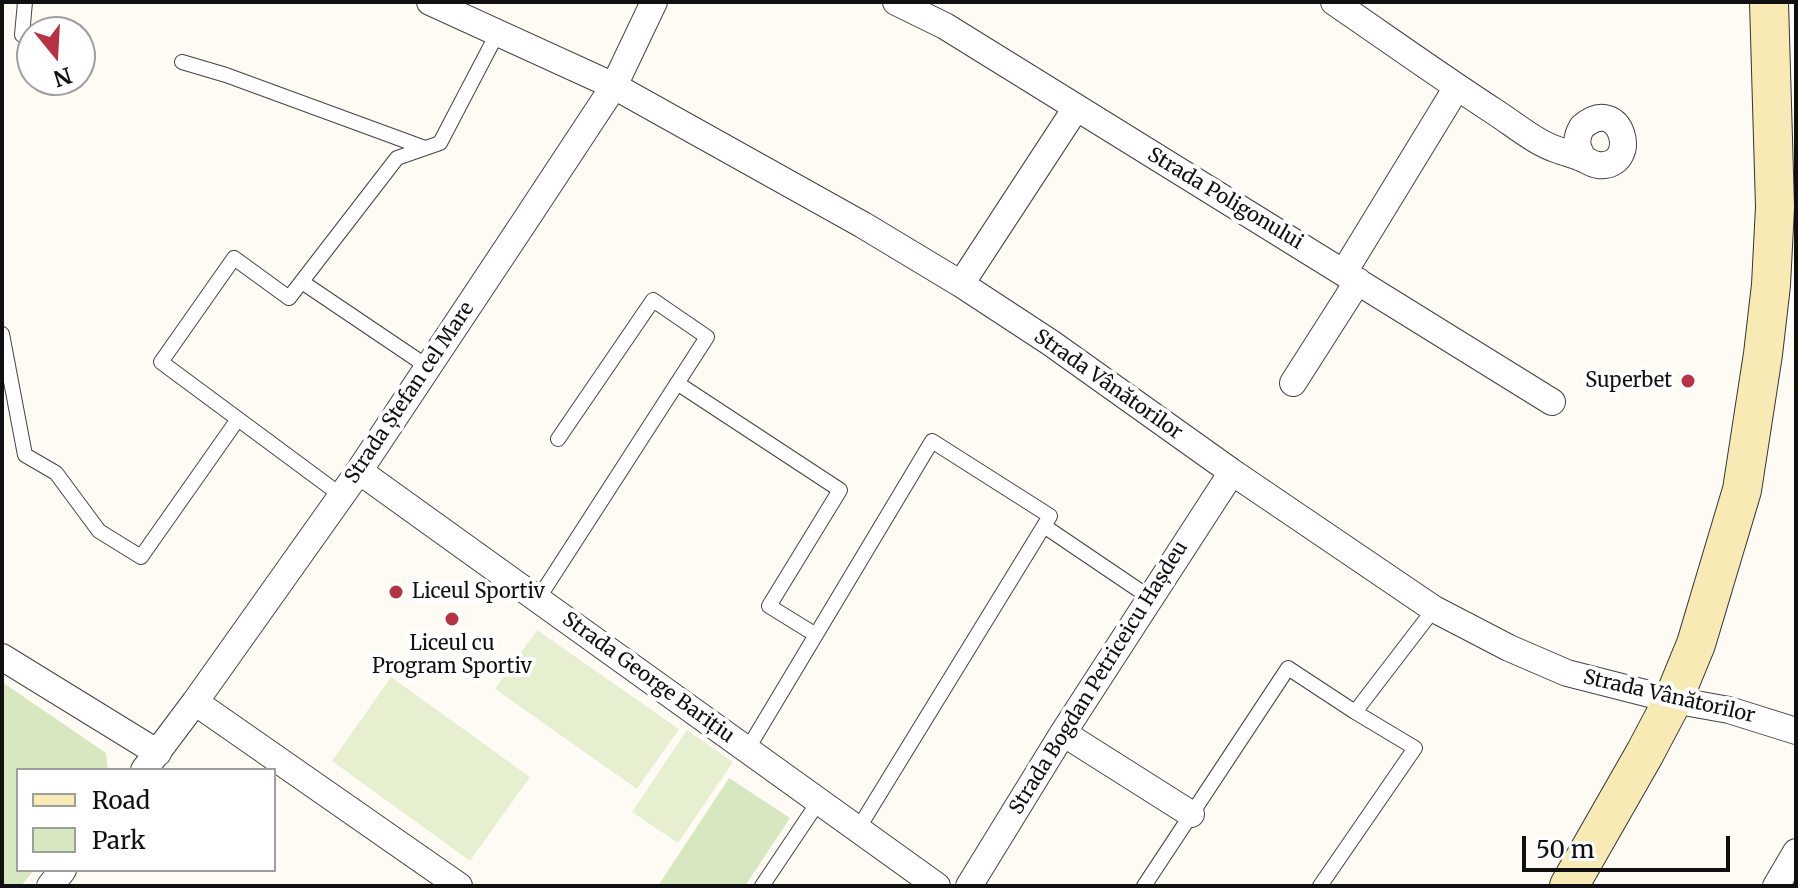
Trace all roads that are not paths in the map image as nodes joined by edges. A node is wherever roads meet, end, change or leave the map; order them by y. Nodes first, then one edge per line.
1 (430, 2) edge
2 (654, 2) edge
3 (896, 2) edge
4 (1334, 2) edge
5 (1769, 2) edge
6 (498, 32) junction
7 (182, 62) dead end
8 (614, 86) junction
9 (1457, 87) junction
10 (1076, 108) junction
11 (1581, 146) dead end
12 (425, 148) junction
13 (1351, 276) junction
14 (302, 282) junction
15 (961, 284) junction
16 (2, 334) edge
17 (428, 367) junction
18 (677, 383) junction
19 (1293, 383) dead end
20 (1552, 402) dead end
21 (238, 419) junction
22 (558, 439) dead end
23 (359, 471) junction
24 (1232, 472) junction
25 (342, 496) junction
26 (1044, 526) junction
27 (1149, 597) junction
28 (538, 599) junction
29 (1434, 609) junction
30 (816, 635) junction
31 (2, 657) edge
32 (1673, 700) junction
33 (195, 702) junction
34 (1355, 712) junction
35 (1796, 731) edge
36 (1063, 733) junction
37 (747, 750) junction
38 (151, 761) edge
39 (819, 801) junction
40 (1191, 814) junction
41 (858, 829) junction
42 (1796, 852) edge
43 (459, 886) edge
44 (762, 886) edge
45 (937, 886) edge
46 (969, 886) edge
47 (1144, 886) edge
48 (1320, 886) edge
49 (1569, 886) edge
50 (1776, 886) edge

1 - 6 street, Strada Vânătorilor
2 - 8 street, Strada Ștefan cel Mare
3 - 10 street, Strada Poligonului
4 - 9 street
5 - 32 main road
6 - 8 street, Strada Vânătorilor
6 - 12 lane
7 - 12 lane
8 - 15 street, Strada Vânătorilor
8 - 17 street, Strada Ștefan cel Mare
9 - 11 street
9 - 13 street
10 - 13 street, Strada Poligonului
10 - 15 street
12 - 14 lane
13 - 19 street
13 - 20 street, Strada Poligonului
14 - 17 lane
14 - 21 lane
15 - 24 street, Strada Vânătorilor
16 - 21 lane
17 - 23 street, Strada Ștefan cel Mare
18 - 22 lane
18 - 28 lane
18 - 30 lane
21 - 25 lane
23 - 25 street, Strada Ștefan cel Mare
23 - 28 street, Strada George Barițiu
24 - 27 street, Strada Bogdan Petriceicu Hașdeu
24 - 29 street, Strada Vânătorilor
25 - 33 street, Strada Ștefan cel Mare
26 - 27 lane
26 - 30 lane
26 - 41 lane
27 - 36 street, Strada Bogdan Petriceicu Hașdeu
28 - 37 street, Strada George Barițiu
29 - 32 street, Strada Vânătorilor
29 - 34 lane
30 - 37 lane
31 - 38 street
32 - 35 street, Strada Vânătorilor
32 - 49 main road
33 - 38 street, Strada Ștefan cel Mare
33 - 43 street
34 - 40 lane
34 - 48 lane
36 - 40 street
36 - 46 street, Strada Bogdan Petriceicu Hașdeu
37 - 39 street, Strada George Barițiu
39 - 41 street, Strada George Barițiu
39 - 44 lane
40 - 47 lane
41 - 45 street, Strada George Barițiu
42 - 50 street

